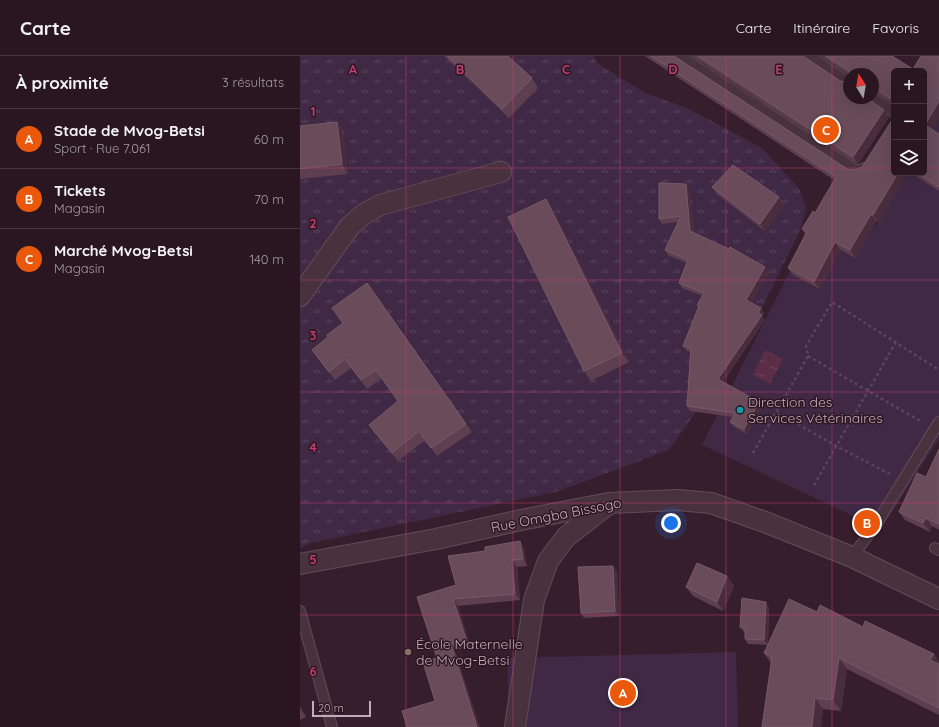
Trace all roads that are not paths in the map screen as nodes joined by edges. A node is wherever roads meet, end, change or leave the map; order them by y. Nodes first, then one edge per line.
1 (680, 56) edge
2 (809, 56) edge
3 (843, 79) edge
4 (879, 102) edge
5 (891, 110) edge
6 (870, 158) edge
7 (501, 172) dead end
8 (300, 296) edge
9 (937, 426) edge
10 (609, 503) junction
11 (852, 557) junction
12 (300, 564) edge
13 (939, 599) edge
14 (300, 611) edge
15 (332, 727) edge
16 (515, 727) edge

1 - 6 lane
2 - 3 lane
4 - 5 lane
7 - 8 street
9 - 11 lane
10 - 11 street, Rue Omgba Bissogo
10 - 12 street, Rue Omgba Bissogo
10 - 16 street
11 - 13 street, Rue Omgba Bissogo
14 - 15 lane

